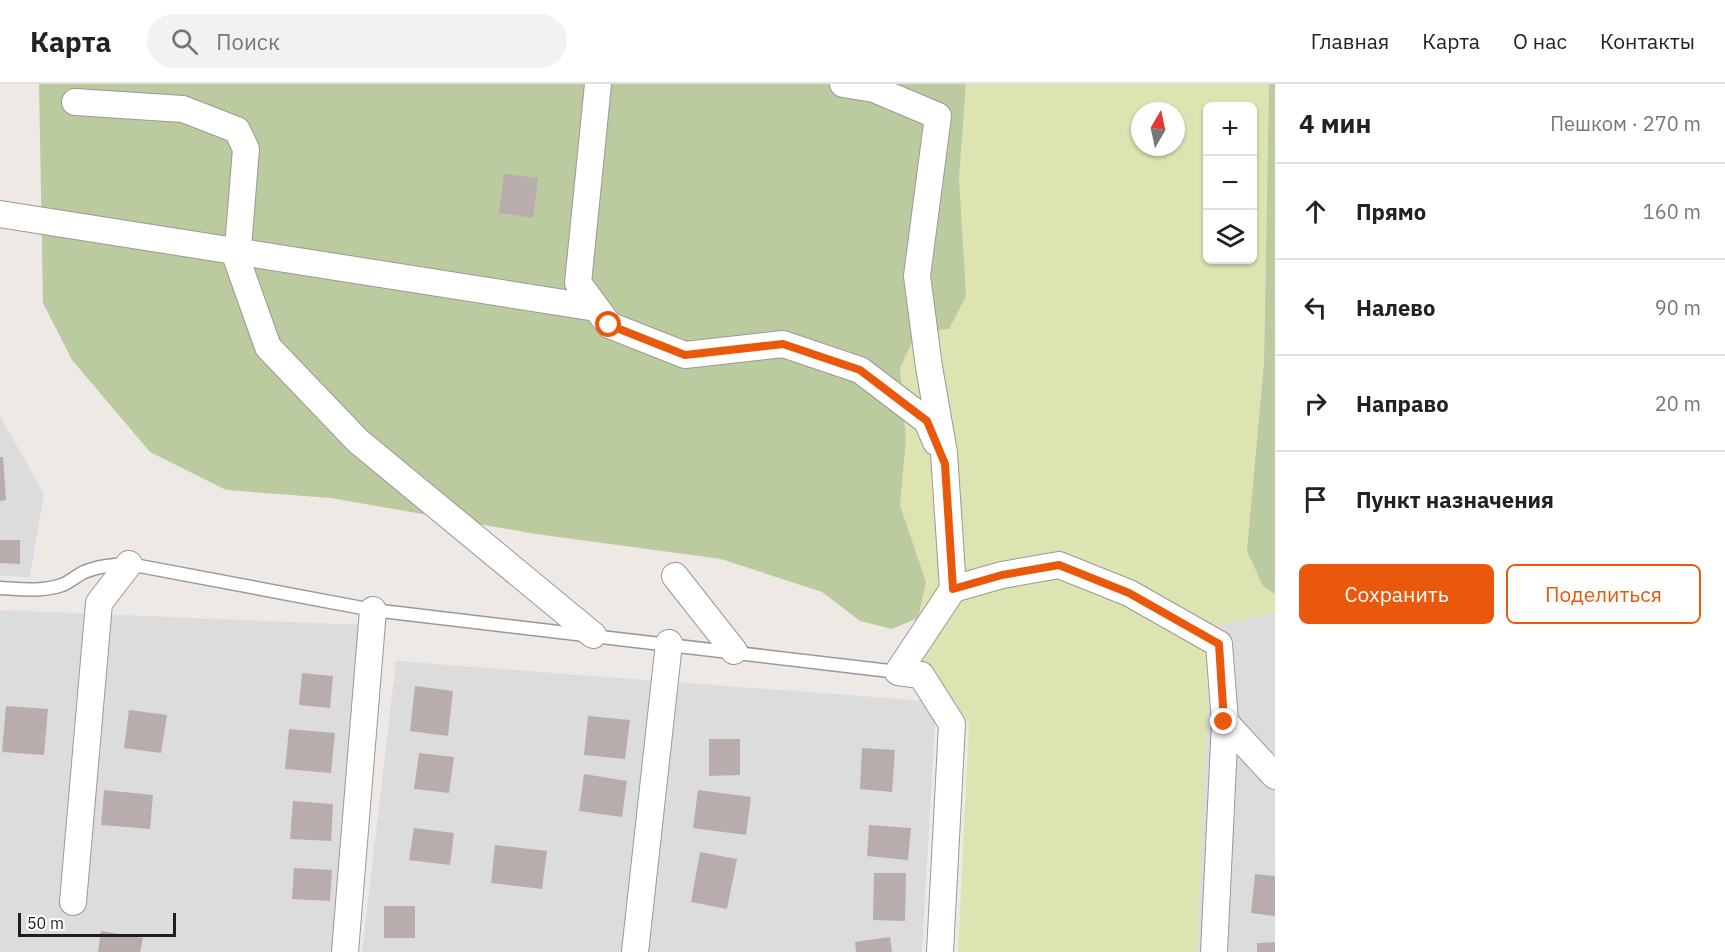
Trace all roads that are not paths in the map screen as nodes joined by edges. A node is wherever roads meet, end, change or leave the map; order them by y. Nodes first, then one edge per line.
1 (598, 84) edge
2 (843, 84) edge
3 (75, 102) dead end
4 (0, 214) edge
5 (238, 253) junction
6 (596, 308) junction
7 (945, 464) junction
8 (129, 564) junction
9 (675, 576) dead end
10 (0, 588) edge
11 (953, 589) junction
12 (373, 610) junction
13 (593, 635) junction
14 (669, 643) junction
15 (734, 651) junction
16 (898, 672) junction
17 (1224, 722) junction
18 (1275, 776) edge
19 (73, 902) dead end
20 (345, 952) edge
21 (634, 952) edge
22 (940, 952) edge
23 (1214, 952) edge

1 - 6 street
2 - 7 street
3 - 5 street
4 - 5 street
5 - 6 street
5 - 13 street
6 - 7 street
7 - 11 street
8 - 10 lane
8 - 12 lane
8 - 19 street
9 - 15 street
11 - 16 street
11 - 17 street
12 - 13 lane
12 - 20 street
13 - 14 lane
14 - 15 lane
14 - 21 street
15 - 16 lane
16 - 22 street
17 - 18 street
17 - 23 street

